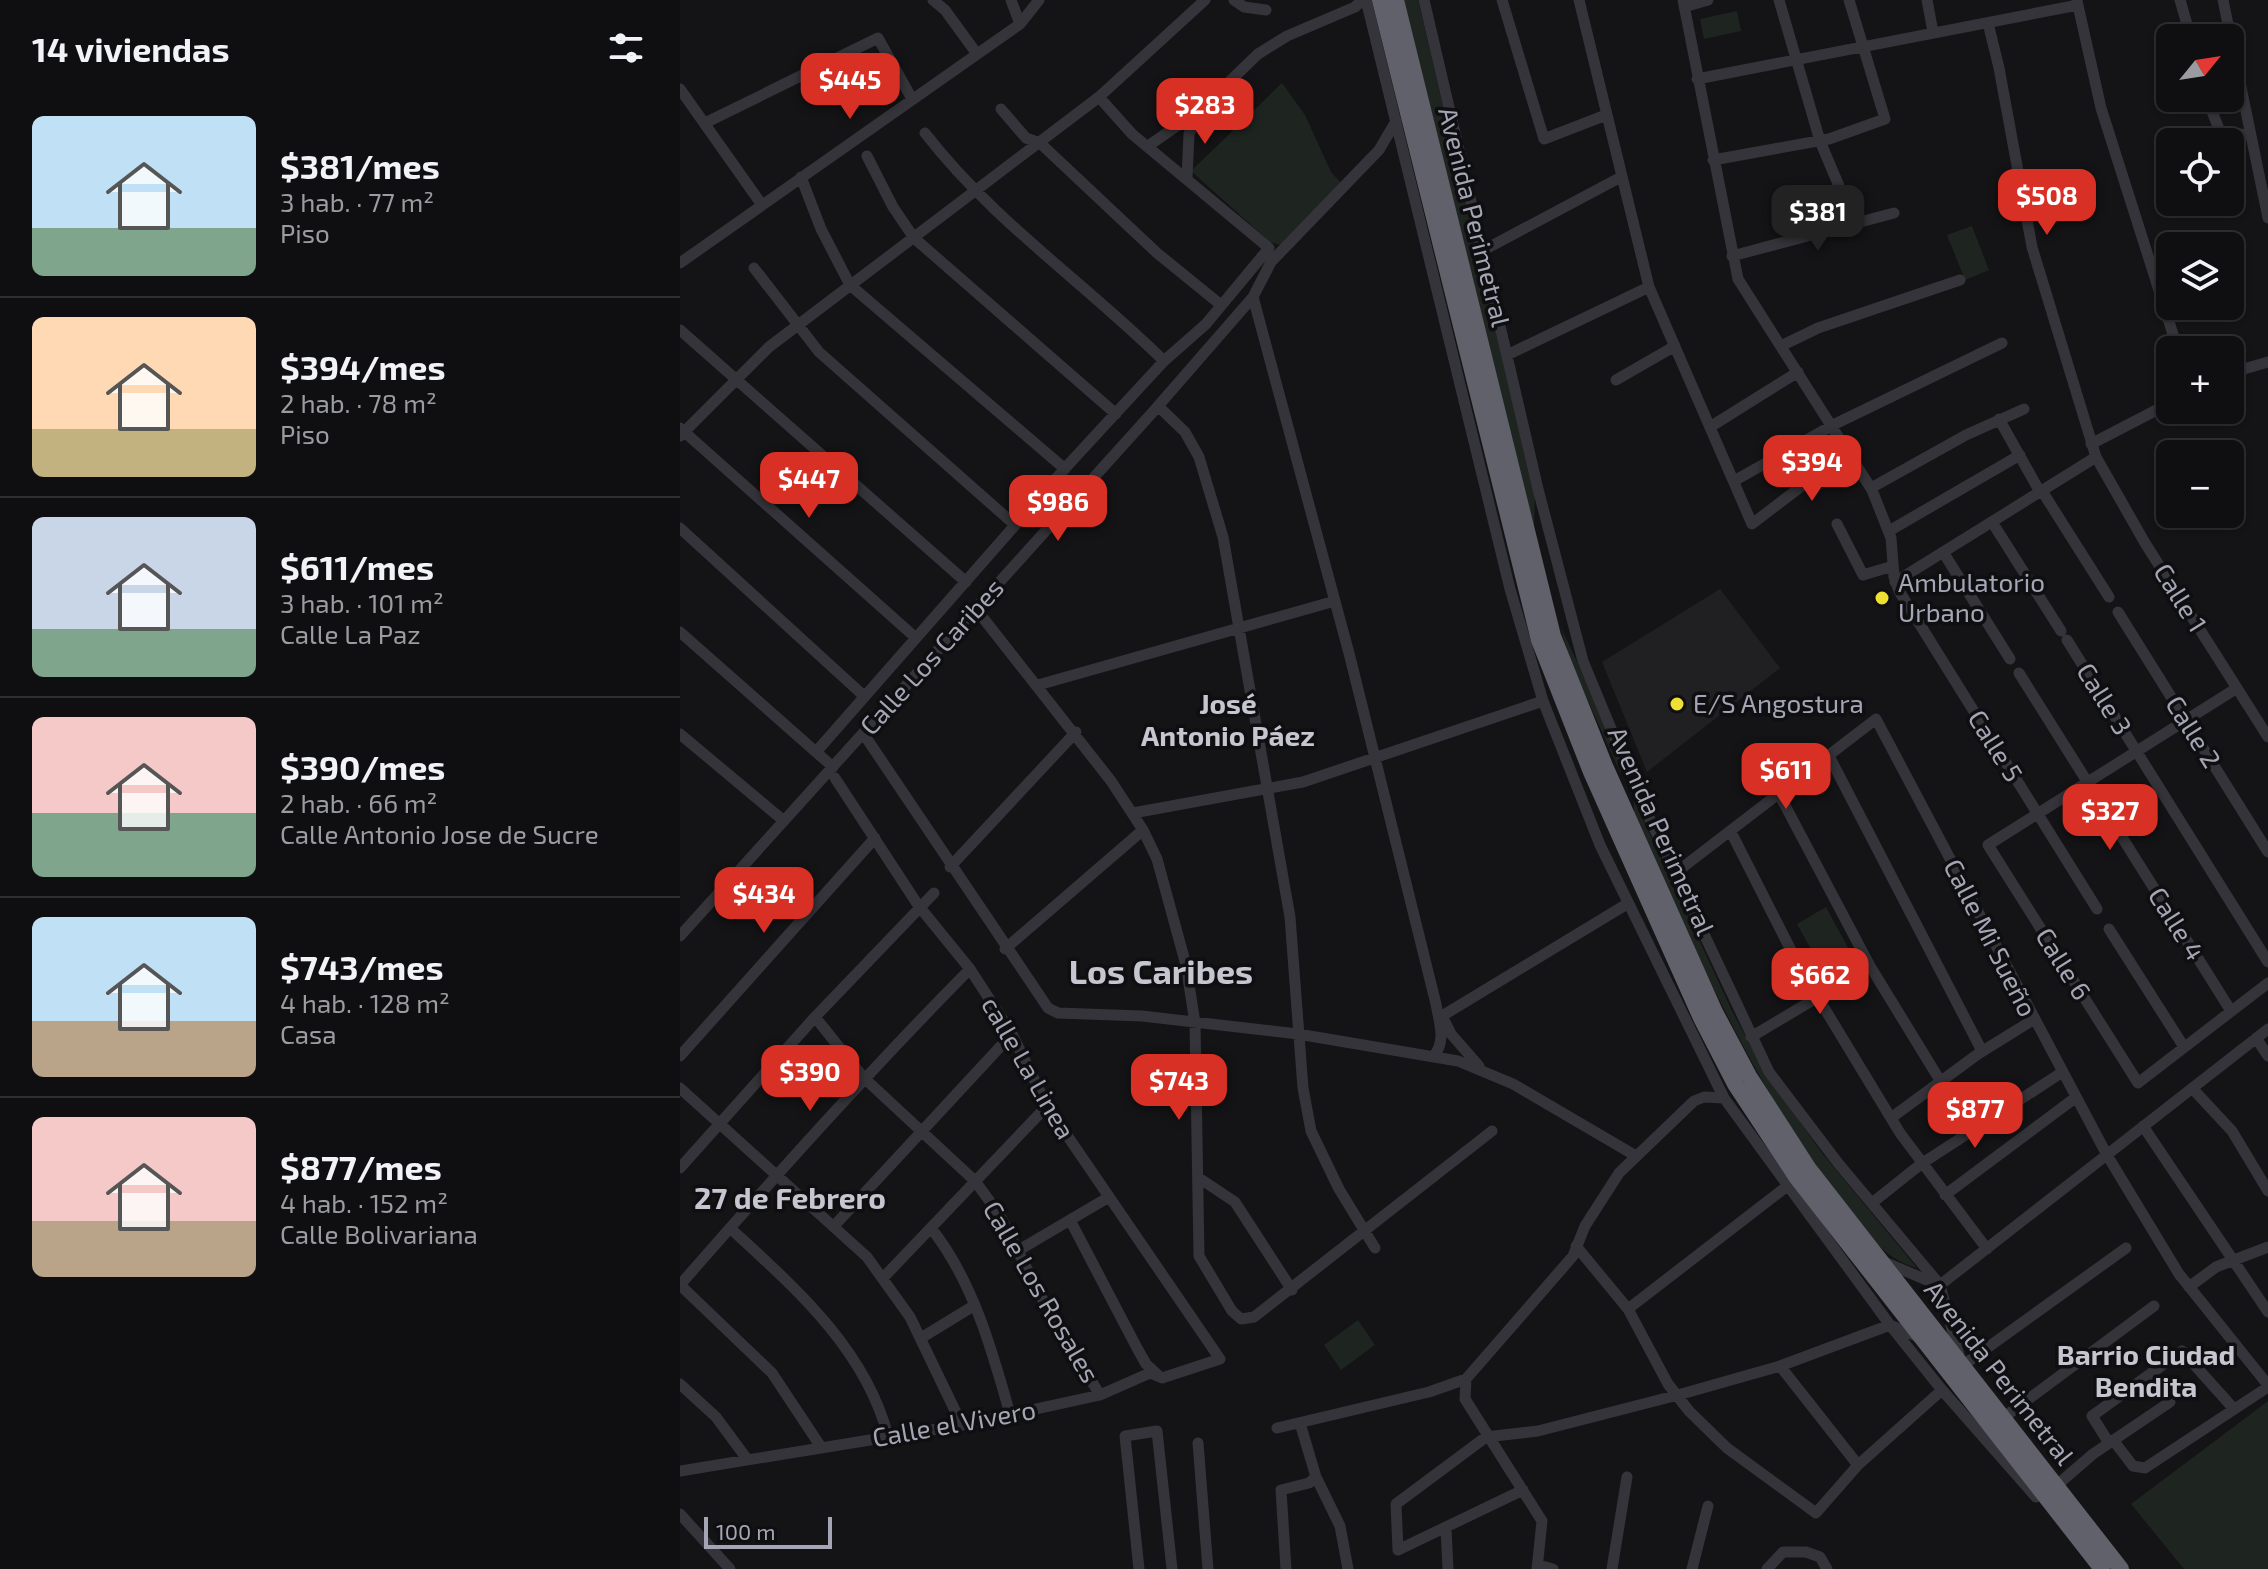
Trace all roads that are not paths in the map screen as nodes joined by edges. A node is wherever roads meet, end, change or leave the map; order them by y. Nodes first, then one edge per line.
1 (933, 0) edge
2 (1011, 0) edge
3 (1039, 0) edge
4 (1205, 0) edge
5 (1234, 0) edge
6 (1364, 0) edge
7 (1380, 0) edge
8 (1396, 0) edge
9 (1424, 0) edge
10 (1502, 0) edge
11 (1579, 0) edge
12 (1708, 0) edge
13 (1779, 0) edge
14 (1849, 0) edge
15 (1927, 0) edge
16 (2180, 0) edge
17 (2223, 0) edge
18 (2078, 2) edge
19 (1684, 4) edge
20 (1266, 10) dead end
21 (1988, 23) junction
22 (1020, 24) junction
23 (2187, 24) edge
24 (1933, 32) junction
25 (1864, 47) junction
26 (977, 54) junction
27 (1796, 60) junction
28 (1697, 79) junction
29 (680, 89) edge
30 (1099, 97) junction
31 (912, 99) junction
32 (1001, 109) dead end
33 (1200, 110) junction
34 (2212, 112) edge
35 (1606, 115) junction
36 (1396, 120) junction
37 (705, 123) junction
38 (925, 133) dead end
39 (2249, 135) junction
40 (1820, 141) junction
41 (1040, 143) junction
42 (1148, 146) junction
43 (1402, 149) junction
44 (1379, 150) junction
45 (867, 156) dead end
46 (1713, 160) junction
47 (801, 177) junction
48 (1621, 177) junction
49 (1187, 178) junction
50 (977, 191) junction
51 (762, 205) junction
52 (1894, 213) dead end
53 (2268, 218) edge
54 (1855, 224) junction
55 (914, 238) junction
56 (680, 244) edge
57 (1482, 251) junction
58 (1732, 256) junction
59 (685, 260) edge
60 (754, 268) dead end
61 (1960, 280) dead end
62 (850, 285) junction
63 (1649, 287) junction
64 (1253, 297) junction
65 (1221, 305) junction
66 (798, 324) junction
67 (680, 330) edge
68 (2173, 336) edge
69 (2002, 343) dead end
70 (1675, 346) junction
71 (1781, 346) junction
72 (1507, 355) junction
73 (1164, 361) junction
74 (2267, 363) edge
75 (2244, 369) edge
76 (1798, 372) junction
77 (735, 378) junction
78 (1616, 380) dead end
79 (1158, 406) junction
80 (2024, 409) dead end
81 (2156, 410) edge
82 (1116, 414) junction
83 (1999, 419) junction
84 (1833, 425) junction
85 (1710, 427) junction
86 (681, 432) edge
87 (2091, 444) junction
88 (1849, 450) junction
89 (2020, 455) junction
90 (2096, 457) junction
91 (1065, 469) junction
92 (1734, 481) junction
93 (1871, 488) junction
94 (2041, 491) junction
95 (1992, 522) junction
96 (1837, 524) dead end
97 (1015, 525) junction
98 (680, 528) edge
99 (1889, 531) junction
100 (1943, 552) junction
101 (1893, 566) junction
102 (966, 582) junction
103 (1895, 582) junction
104 (2109, 597) dead end
105 (1544, 600) junction
106 (1335, 601) junction
107 (976, 609) junction
108 (2118, 612) dead end
109 (1241, 626) junction
110 (680, 632) edge
111 (916, 638) junction
112 (1577, 642) junction
113 (2010, 659) dead end
114 (2019, 673) dead end
115 (1038, 685) junction
116 (2237, 688) junction
117 (864, 696) junction
118 (1543, 701) junction
119 (2186, 721) junction
120 (1076, 732) junction
121 (863, 733) junction
122 (680, 734) edge
123 (2268, 737) edge
124 (2137, 751) junction
125 (816, 752) junction
126 (1829, 756) junction
127 (1375, 757) junction
128 (1623, 759) junction
129 (834, 772) junction
130 (2088, 783) junction
131 (1269, 790) junction
132 (1779, 794) junction
133 (1133, 813) junction
134 (2037, 814) junction
135 (784, 821) junction
136 (1633, 828) junction
137 (1143, 830) junction
138 (1731, 832) junction
139 (875, 838) junction
140 (2268, 852) edge
141 (950, 867) junction
142 (1674, 874) junction
143 (934, 893) dead end
144 (1627, 904) junction
145 (918, 905) junction
146 (2097, 909) dead end
147 (2109, 929) dead end
148 (680, 936) edge
149 (1005, 949) junction
150 (2268, 962) edge
151 (1870, 966) junction
152 (970, 969) junction
153 (2268, 983) edge
154 (1817, 997) junction
155 (1439, 1010) junction
156 (2231, 1011) junction
157 (815, 1017) junction
158 (2033, 1020) junction
159 (1195, 1023) junction
160 (2268, 1029) edge
161 (1012, 1034) junction
162 (1298, 1034) junction
163 (1751, 1037) junction
164 (2256, 1038) junction
165 (2184, 1047) junction
166 (1982, 1051) junction
167 (680, 1056) edge
168 (2268, 1056) edge
169 (1433, 1057) junction
170 (1479, 1067) junction
171 (2061, 1073) junction
172 (863, 1077) junction
173 (1941, 1082) junction
174 (680, 1088) edge
175 (2192, 1088) junction
176 (1724, 1098) junction
177 (2075, 1098) junction
178 (1047, 1106) junction
179 (1891, 1118) junction
180 (720, 1124) junction
181 (2143, 1126) junction
182 (922, 1131) junction
183 (1492, 1131) dead end
184 (2107, 1155) junction
185 (1636, 1156) junction
186 (1921, 1164) junction
187 (680, 1168) edge
188 (779, 1176) junction
189 (1199, 1178) junction
190 (975, 1181) junction
191 (1786, 1187) junction
192 (2268, 1191) edge
193 (1945, 1195) junction
194 (1109, 1197) junction
195 (1872, 1203) junction
196 (1070, 1220) junction
197 (834, 1226) junction
198 (730, 1228) junction
199 (931, 1228) junction
200 (1365, 1232) junction
201 (1576, 1246) junction
202 (2268, 1247) edge
203 (1375, 1248) dead end
204 (2126, 1248) dead end
205 (1987, 1249) junction
206 (1019, 1250) junction
207 (1879, 1259) junction
208 (2231, 1261) junction
209 (883, 1278) junction
210 (680, 1285) edge
211 (1940, 1285) junction
212 (2189, 1287) junction
213 (1292, 1290) junction
214 (975, 1305) junction
215 (2154, 1306) dead end
216 (1628, 1309) junction
217 (2268, 1312) edge
218 (1890, 1325) junction
219 (921, 1338) junction
220 (1921, 1338) junction
221 (1220, 1359) joint
222 (1780, 1366) junction
223 (1962, 1366) junction
224 (1162, 1378) junction
225 (1466, 1379) junction
226 (680, 1384) edge
227 (2268, 1386) edge
228 (1942, 1390) junction
229 (1100, 1395) junction
230 (1678, 1395) junction
231 (2170, 1402) dead end
232 (2234, 1409) junction
233 (1010, 1414) junction
234 (2003, 1418) junction
235 (1300, 1423) junction
236 (962, 1425) junction
237 (1277, 1428) dead end
238 (888, 1436) junction
239 (1486, 1437) junction
240 (2111, 1442) junction
241 (1198, 1443) dead end
242 (821, 1447) junction
243 (747, 1459) junction
244 (1858, 1465) junction
245 (680, 1471) edge
246 (1316, 1477) junction
247 (1627, 1477) dead end
248 (2056, 1486) junction
249 (1523, 1490) junction
250 (1708, 1506) dead end
251 (680, 1514) edge
252 (1446, 1528) junction
253 (1538, 1567) edge
254 (730, 1569) edge
255 (1139, 1569) edge
256 (1172, 1569) edge
257 (1208, 1569) edge
258 (1286, 1569) edge
259 (1348, 1569) edge
260 (1448, 1569) edge
261 (1553, 1569) edge
262 (1612, 1569) edge
263 (1692, 1569) edge
264 (1767, 1569) edge
265 (1827, 1569) edge
266 (2094, 1569) edge
267 (2102, 1569) edge
268 (2121, 1569) edge

1 - 26 street
2 - 22 street
3 - 22 street
4 - 30 street
5 - 20 street
6 - 33 street
6 - 36 street
7 - 220 highway, Avenida Perimetral
8 - 105 highway, Avenida Perimetral
9 - 57 street, Avenida Perimetral
10 - 35 street
11 - 35 street
12 - 19 street
13 - 27 street
14 - 25 street
15 - 24 street
16 - 23 street
17 - 39 street
18 - 21 street
18 - 68 street
19 - 28 street
21 - 24 street
21 - 87 street, Calle 1
22 - 26 street
24 - 25 street
25 - 27 street
25 - 40 street
26 - 31 street
27 - 28 street
27 - 40 street
28 - 46 street
29 - 37 street
30 - 41 street
30 - 42 street
31 - 37 street
31 - 47 street
32 - 41 street
33 - 42 street
33 - 49 street
34 - 39 street
35 - 48 street
36 - 43 street
36 - 44 street, Calle Los Caribes
37 - 51 street
38 - 50 street
39 - 53 street
40 - 46 street
40 - 54 street
41 - 50 street
41 - 65 street
42 - 49 street
43 - 44 street
43 - 118 street
44 - 64 street, Calle Los Caribes
45 - 55 street
46 - 58 street
47 - 51 street
47 - 62 street
48 - 57 street
48 - 63 street
49 - 65 street
50 - 55 street
50 - 73 street
51 - 59 street
52 - 54 street
54 - 58 street
55 - 62 street
55 - 82 street
56 - 59 street
57 - 72 street, Avenida Perimetral
58 - 71 street
60 - 66 street
61 - 71 street
62 - 66 street
62 - 91 street
63 - 70 street
63 - 72 street
64 - 79 street, Calle Los Caribes
64 - 106 street
65 - 73 street
66 - 77 street
66 - 97 street
67 - 77 street
69 - 84 street
70 - 78 street
70 - 85 street
71 - 76 street
72 - 112 street, Avenida Perimetral
73 - 82 street
74 - 75 street
76 - 84 street
76 - 85 street
77 - 86 street
77 - 102 street
79 - 107 street, Calle Los Caribes
79 - 109 street
80 - 83 street
81 - 87 street
82 - 91 street
83 - 89 street
83 - 93 street
84 - 88 street
84 - 92 street
85 - 92 street
86 - 111 street
87 - 90 street, Calle 1
88 - 92 street
88 - 93 street
89 - 94 street
89 - 99 street
90 - 94 street
90 - 116 street, Calle 1
91 - 97 street
93 - 99 street
94 - 95 street
94 - 104 street
95 - 100 street
95 - 124 street, Calle 3
96 - 101 street
97 - 102 street
98 - 117 street
99 - 101 street
100 - 103 street
100 - 113 street
101 - 103 street
102 - 111 street
103 - 134 street, Calle 5
105 - 112 street
105 - 136 highway, Avenida Perimetral
106 - 109 street
106 - 127 street
107 - 115 street
107 - 121 street, Calle Los Caribes
108 - 119 street, Calle 2
109 - 115 street
109 - 131 street
110 - 125 street, calle La Linea
111 - 117 street
112 - 128 street, Avenida Perimetral
114 - 130 street, Calle 4
115 - 120 street
116 - 119 street
116 - 123 street, Calle 1
117 - 125 street
118 - 127 street
118 - 144 street
119 - 124 street
119 - 140 street, Calle 2
120 - 133 street
120 - 141 street
121 - 129 street, Calle Los Caribes
121 - 141 street
122 - 135 street
124 - 130 street
124 - 150 street, Calle 3
125 - 129 street, calle La Linea
126 - 132 street
126 - 158 street, Calle Mi Sueño
126 - 166 street
127 - 131 street
127 - 155 street
128 - 136 street
128 - 142 street, Avenida Perimetral
129 - 135 street, Calle Los Caribes
129 - 139 street, calle La Linea
130 - 134 street
130 - 156 street, Calle 4
131 - 133 street
131 - 162 street
132 - 138 street
132 - 151 street
133 - 137 street
134 - 146 street, Calle 5
134 - 165 street, Calle 6
135 - 148 street, Calle Los Caribes
136 - 207 highway, Avenida Perimetral
137 - 149 street
137 - 159 street
138 - 142 street
138 - 154 street
139 - 145 street, calle La Linea
139 - 167 street
141 - 149 street
142 - 163 street, Avenida Perimetral
143 - 145 street
144 - 155 street
144 - 176 street
145 - 152 street, calle La Linea
145 - 157 street
147 - 165 street
149 - 159 street
151 - 154 street
151 - 173 street
152 - 161 street, calle La Linea
152 - 172 street
153 - 156 street
154 - 163 street
154 - 179 street
155 - 169 street
155 - 170 street
156 - 165 street
157 - 172 street, Calle Los Rosales
157 - 180 street
158 - 166 street
158 - 171 street, Calle Mi Sueño
159 - 162 street
159 - 189 street
160 - 164 street
161 - 178 street, calle La Linea
161 - 182 street
162 - 169 street
162 - 200 street
163 - 195 street, Avenida Perimetral
164 - 168 street
164 - 175 street
166 - 173 street
169 - 170 street
170 - 185 street
171 - 177 street, Calle Mi Sueño
171 - 186 street
172 - 182 street, Calle Los Rosales
172 - 188 street
173 - 179 street
174 - 180 street
175 - 181 street
175 - 192 street
176 - 185 street
176 - 191 street
177 - 184 street, Calle Mi Sueño
177 - 193 street
178 - 190 street
178 - 194 street, calle La Linea
179 - 186 street
180 - 187 street
180 - 188 street
181 - 184 street
181 - 208 street
182 - 190 street, Calle Los Rosales
182 - 197 street
183 - 200 street
184 - 205 street
184 - 212 street, Calle Mi Sueño
185 - 201 street
186 - 193 street
186 - 195 street
188 - 197 street
188 - 198 street
189 - 213 street
189 - 213 street
190 - 199 street
190 - 206 street, Calle Los Rosales
191 - 216 street
191 - 218 street
193 - 205 street
194 - 196 street
194 - 221 street, calle La Linea
195 - 211 street, Avenida Perimetral
196 - 206 street
196 - 224 street
197 - 209 street
198 - 210 street
198 - 238 street
199 - 209 street
199 - 214 street
200 - 203 street
200 - 213 street
201 - 216 street
201 - 225 street
202 - 208 street
204 - 223 street
205 - 211 street
206 - 229 street, Calle Los Rosales
207 - 211 street
207 - 223 highway, Avenida Perimetral
208 - 212 street
208 - 217 street
209 - 219 street
210 - 242 street
211 - 223 street
212 - 227 street, Calle Mi Sueño
214 - 219 street
214 - 233 street
215 - 234 street
216 - 230 street
218 - 220 street
218 - 222 street
218 - 228 street
219 - 236 street
220 - 267 highway, Avenida Perimetral
221 - 224 street, Calle el Vivero
222 - 230 street
222 - 244 street
223 - 234 highway, Avenida Perimetral
224 - 229 street, Calle el Vivero
225 - 235 street
225 - 239 street
226 - 243 street
227 - 232 street
228 - 244 street
228 - 266 street
229 - 233 street, Calle el Vivero
230 - 239 street
230 - 244 street
231 - 240 street
232 - 240 street
232 - 240 street
233 - 236 street, Calle el Vivero
234 - 248 highway, Avenida Perimetral
235 - 237 street
235 - 246 street
236 - 238 street, Calle el Vivero
238 - 242 street, Calle el Vivero
239 - 249 street
239 - 252 street
240 - 248 street
241 - 257 street
242 - 243 street, Calle el Vivero
243 - 245 street, Calle el Vivero
246 - 258 street
246 - 259 street
247 - 262 street
248 - 268 highway, Avenida Perimetral
249 - 252 street
249 - 253 street
250 - 263 street
251 - 254 street
252 - 260 street
253 - 261 street
255 - 256 street
264 - 265 street

